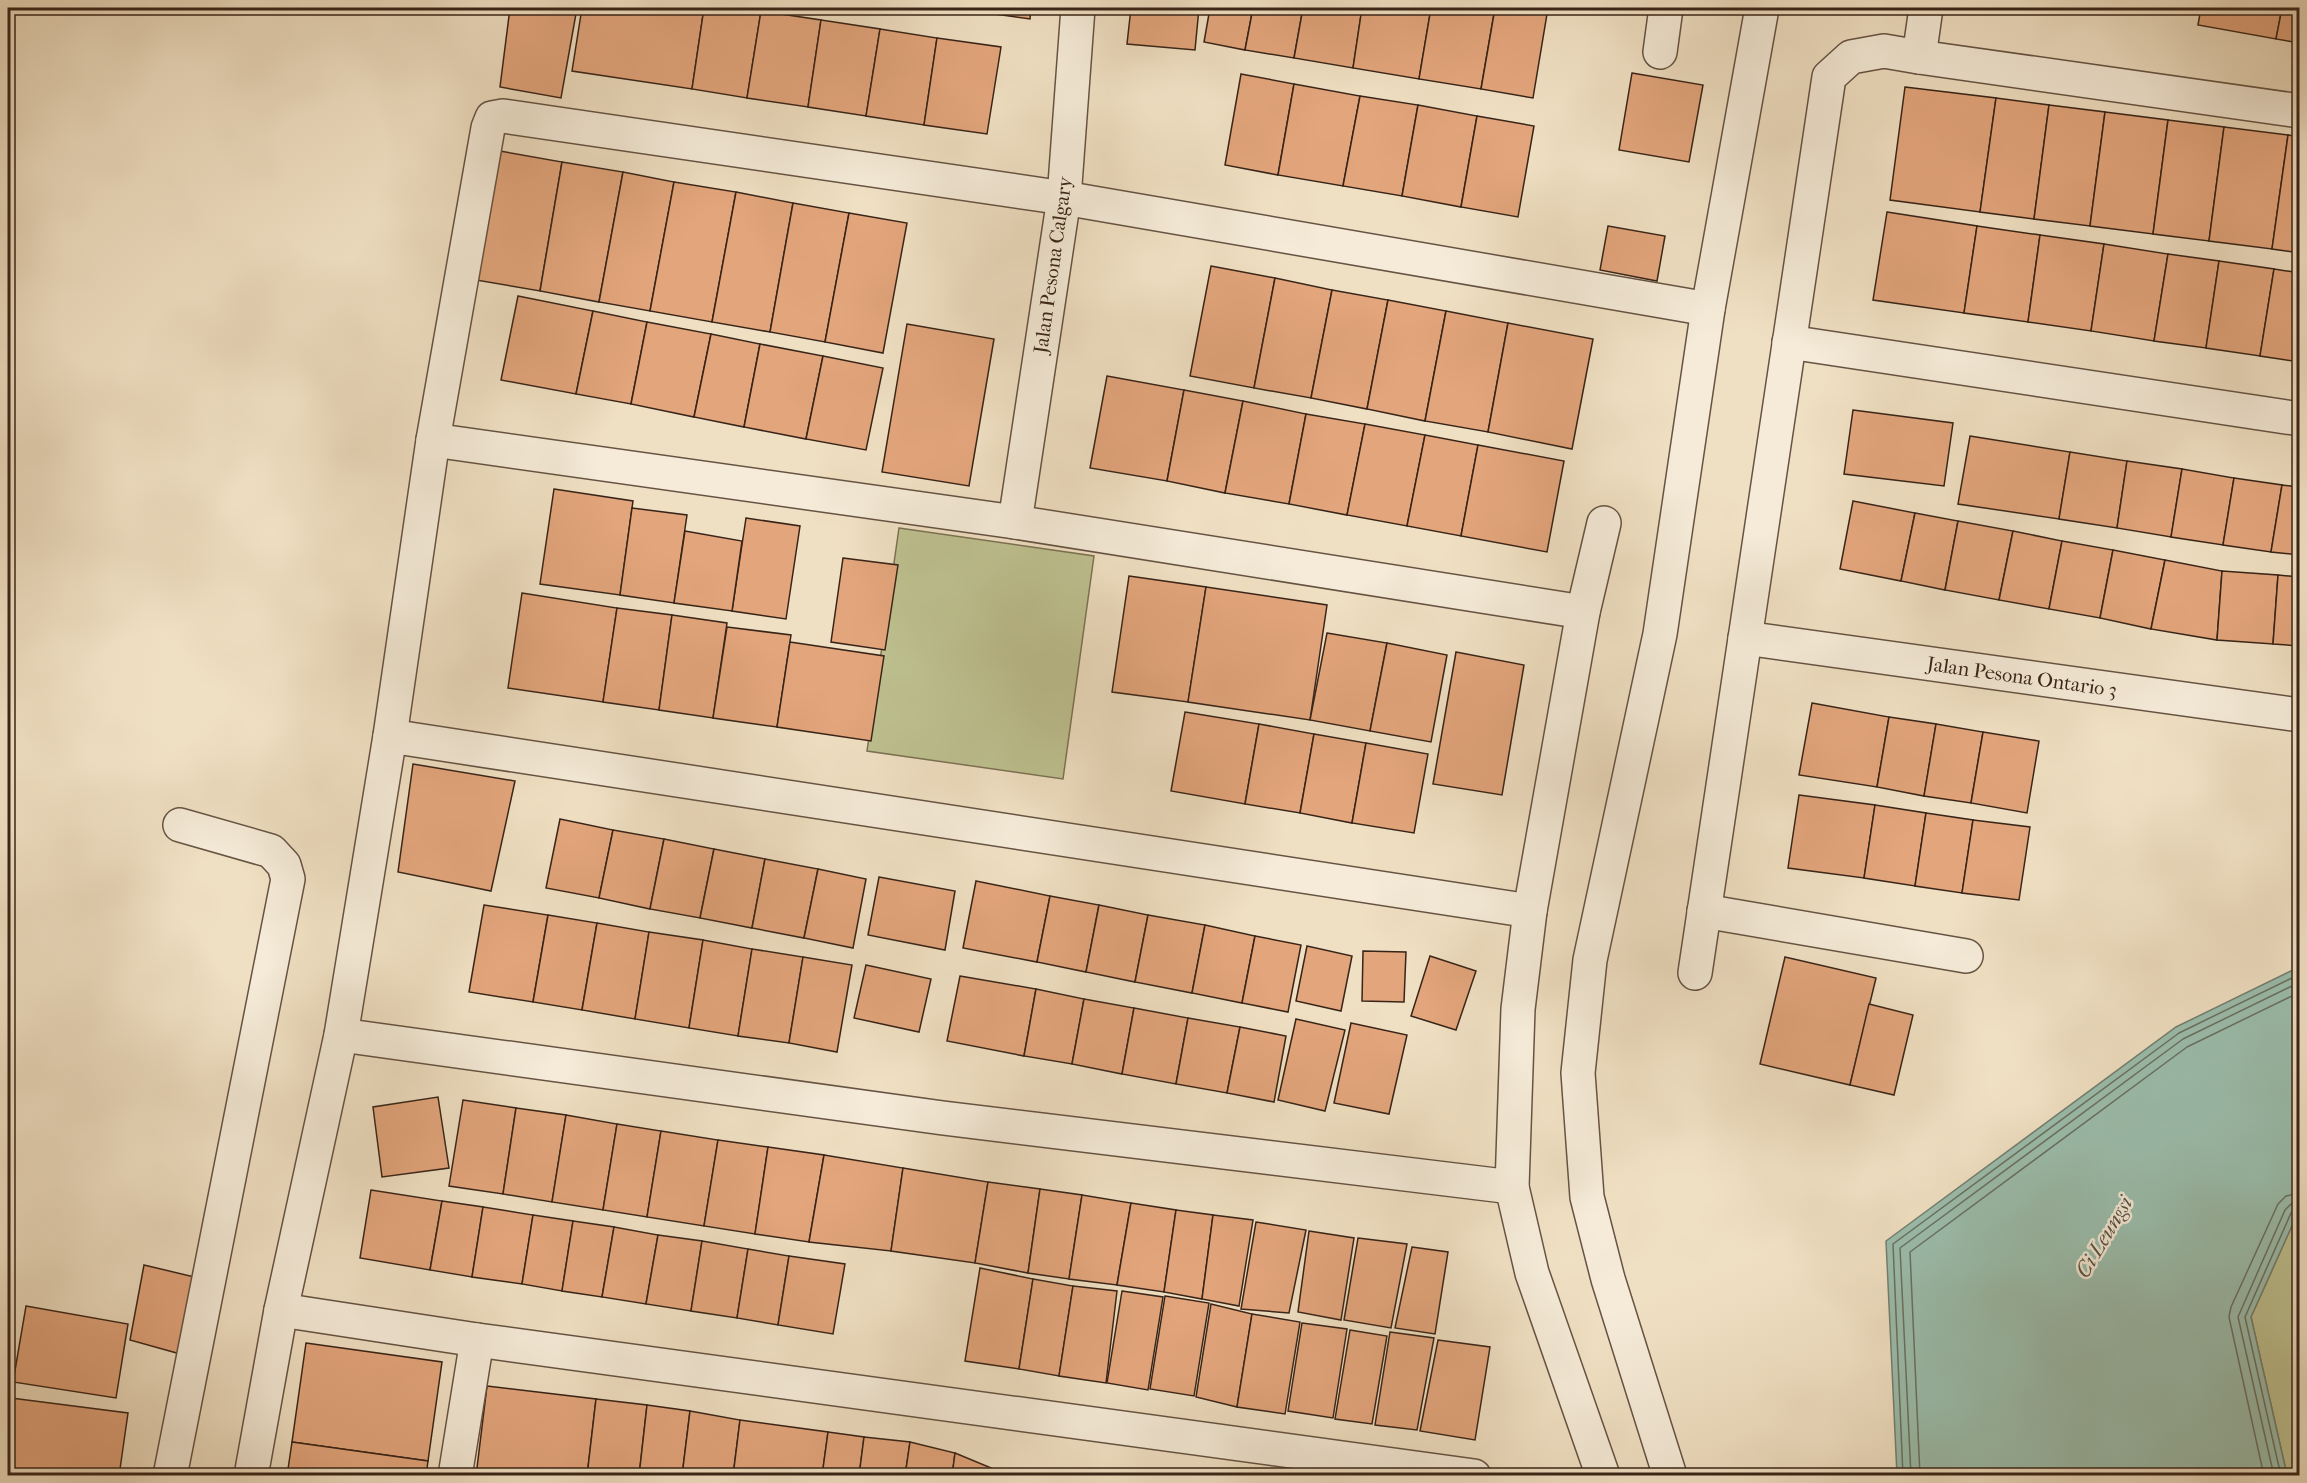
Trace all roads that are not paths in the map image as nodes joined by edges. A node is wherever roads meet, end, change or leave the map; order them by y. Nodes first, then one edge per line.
1 (1078, 8) edge
2 (1666, 8) edge
3 (1762, 8) edge
4 (1926, 8) edge
5 (1660, 52) dead end
6 (1919, 57) junction
7 (2300, 111) edge
8 (1064, 198) junction
9 (1708, 309) junction
10 (1790, 342) junction
11 (2300, 419) edge
12 (433, 440) junction
13 (1015, 522) junction
14 (1604, 524) dead end
15 (1583, 612) junction
16 (1745, 638) junction
17 (2300, 715) edge
18 (390, 736) junction
19 (180, 825) dead end
20 (1530, 911) junction
21 (1704, 911) junction
22 (1966, 956) dead end
23 (1695, 973) dead end
24 (341, 1035) junction
25 (1512, 1187) junction
26 (281, 1310) junction
27 (477, 1340) junction
28 (170, 1476) edge
29 (251, 1476) edge
30 (455, 1476) edge
31 (1474, 1476) edge
32 (1603, 1476) edge
33 (1670, 1476) edge

1 - 8 street, Jalan Pesona Calgary
2 - 5 street
3 - 9 street
4 - 6 street
6 - 7 street
6 - 10 street
8 - 9 street
8 - 12 street
8 - 13 street, Jalan Pesona Calgary
9 - 33 street
10 - 11 street
10 - 16 street
12 - 13 street
12 - 18 street
13 - 15 street
14 - 15 street
15 - 20 street
16 - 17 street, Jalan Pesona Ontario 3
16 - 21 street
18 - 20 street
18 - 24 street
19 - 28 street
20 - 25 street
21 - 22 street
21 - 23 street
24 - 25 street
24 - 26 street
25 - 32 street
26 - 27 street
26 - 29 street
27 - 30 street
27 - 31 street

